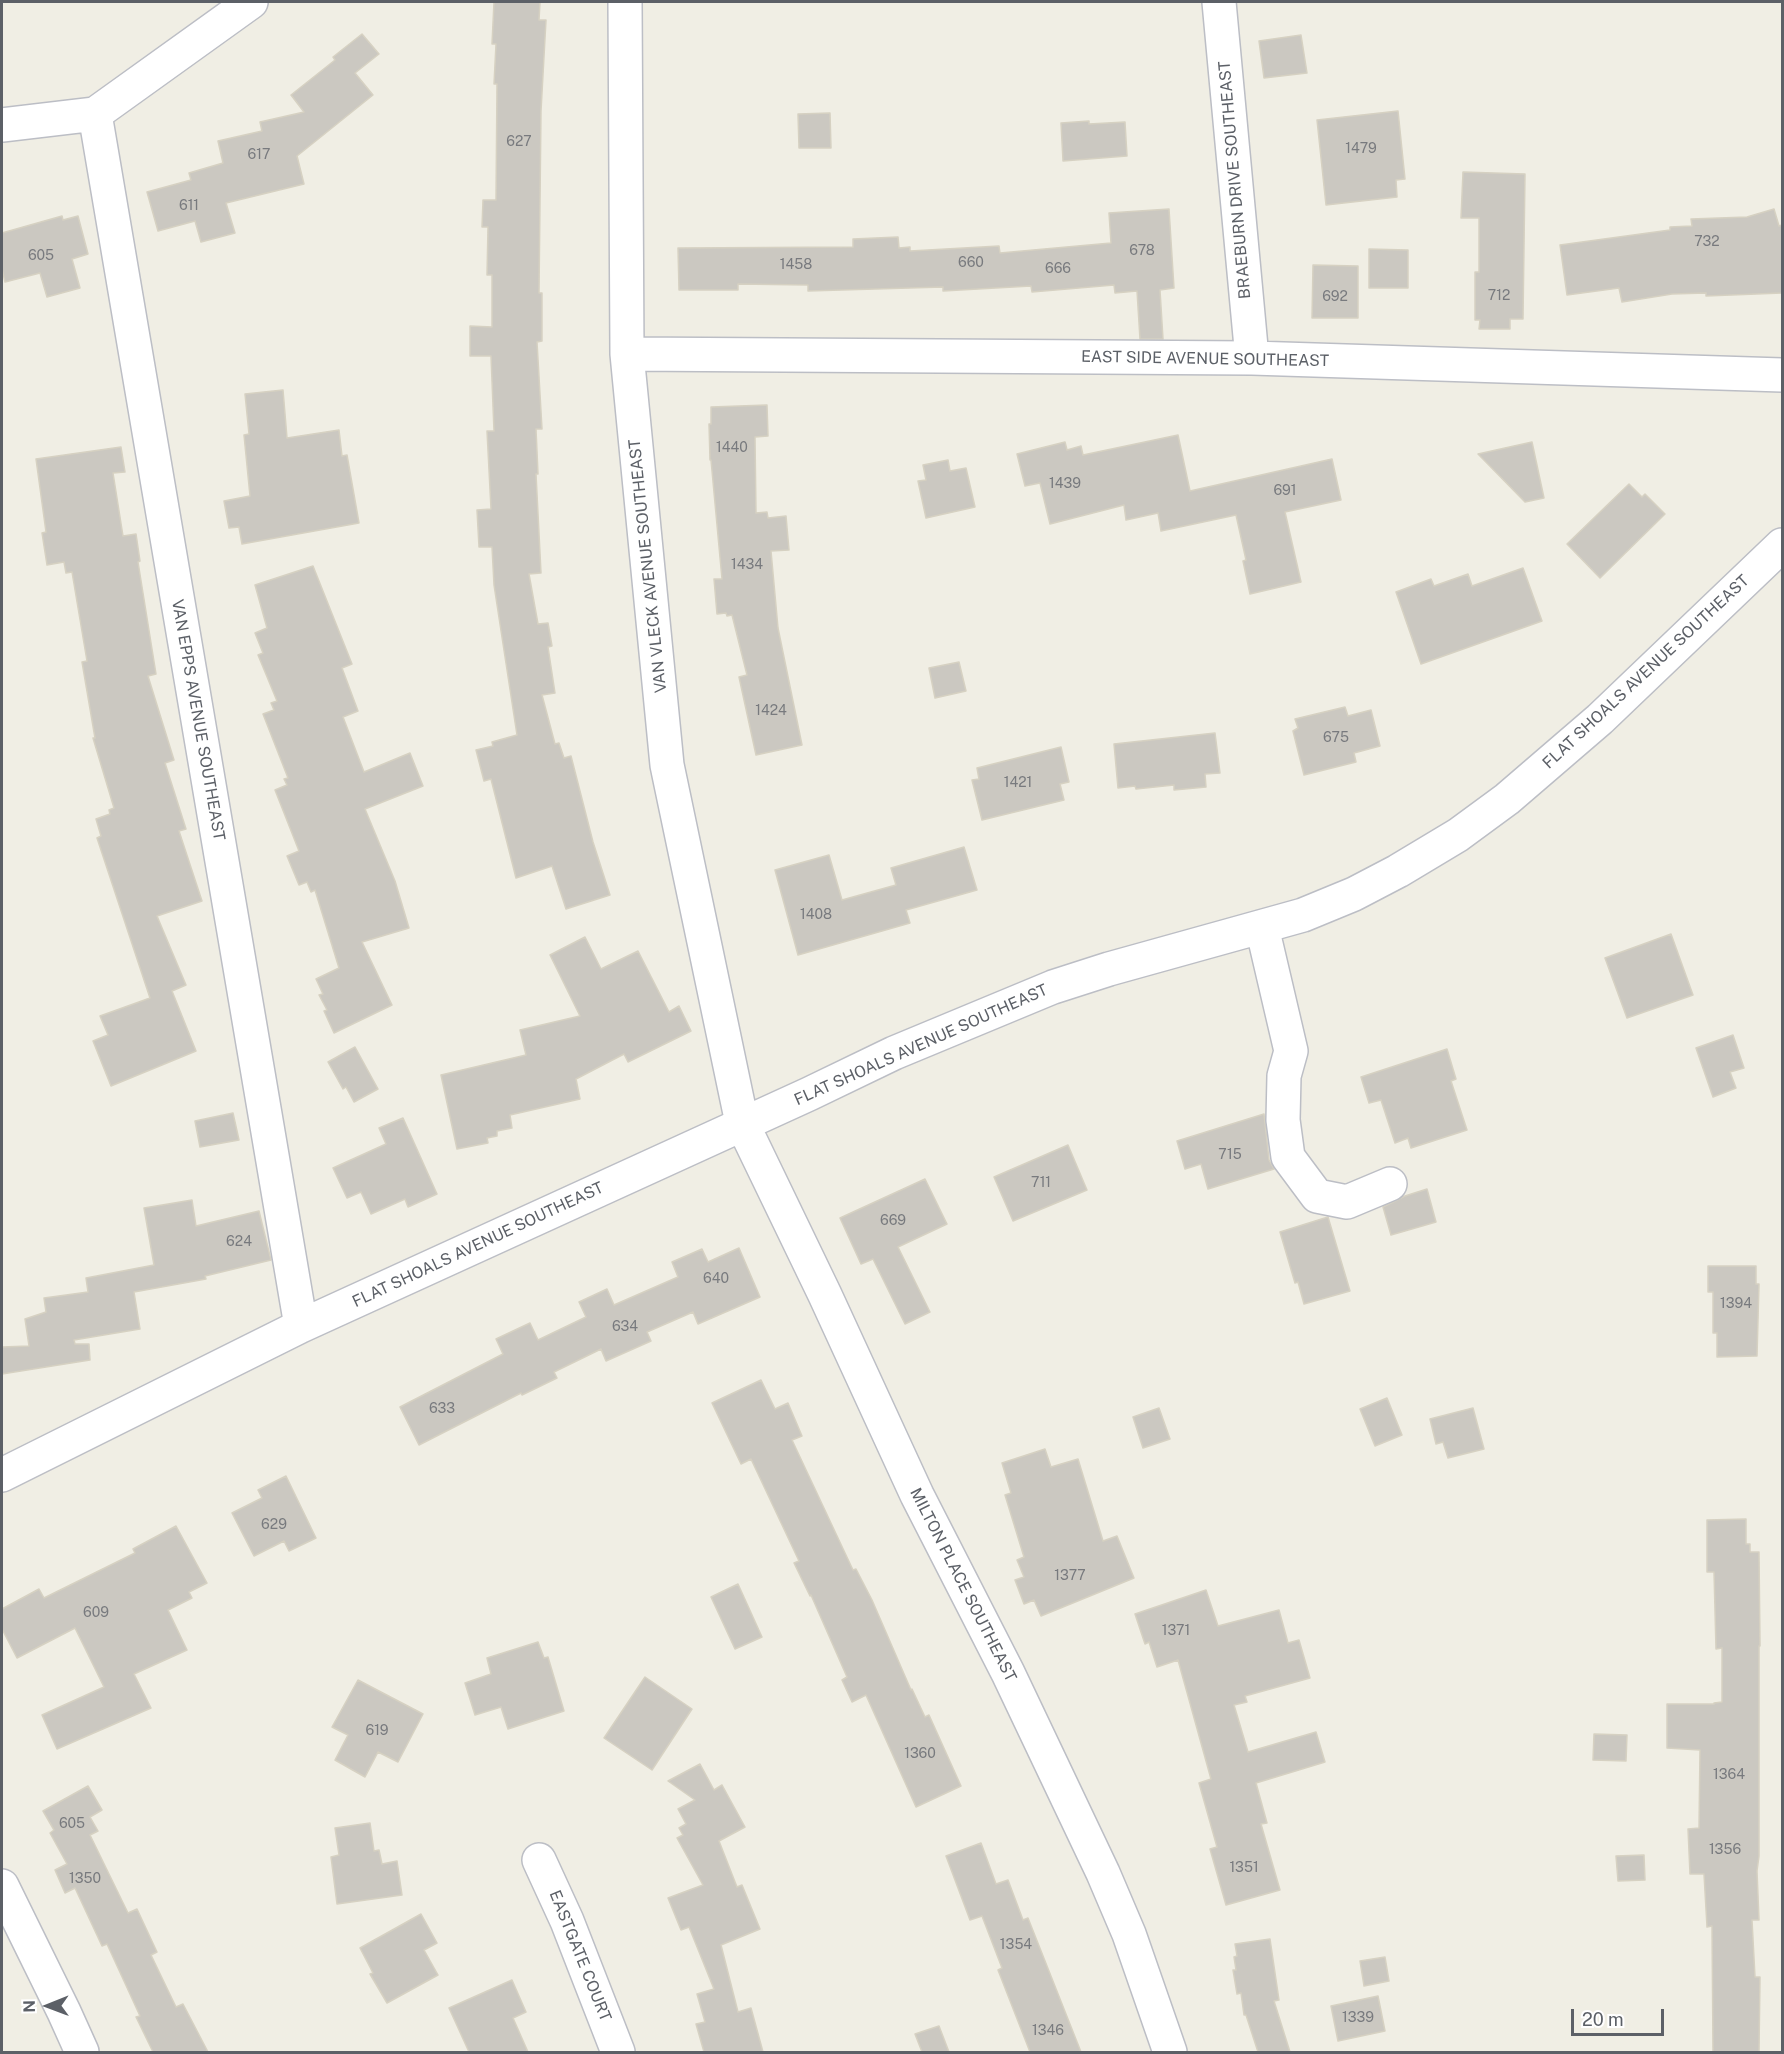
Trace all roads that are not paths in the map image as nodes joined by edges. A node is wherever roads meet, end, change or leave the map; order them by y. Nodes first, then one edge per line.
1 (251, 2) edge
2 (625, 2) edge
3 (1219, 2) edge
4 (95, 114) junction
5 (2, 125) edge
6 (627, 354) junction
7 (1252, 358) junction
8 (1782, 375) edge
9 (1782, 545) edge
10 (1262, 927) junction
11 (742, 1123) junction
12 (1390, 1184) dead end
13 (302, 1326) junction
14 (2, 1475) edge
15 (539, 1860) dead end
16 (2, 1886) edge
17 (82, 2052) edge
18 (618, 2052) edge
19 (1170, 2052) edge

1 - 4 street
2 - 6 street, VAN VLECK AVENUE SOUTHEAST
3 - 7 street, BRAEBURN DRIVE SOUTHEAST
4 - 5 street
4 - 13 street, VAN EPPS AVENUE SOUTHEAST
6 - 7 street, EAST SIDE AVENUE SOUTHEAST
6 - 11 street, VAN VLECK AVENUE SOUTHEAST
7 - 8 street, EAST SIDE AVENUE SOUTHEAST
9 - 10 street, FLAT SHOALS AVENUE SOUTHEAST
10 - 11 street, FLAT SHOALS AVENUE SOUTHEAST
10 - 12 street
11 - 13 street, FLAT SHOALS AVENUE SOUTHEAST
11 - 19 street, MILTON PLACE SOUTHEAST
13 - 14 street, FLAT SHOALS AVENUE SOUTHEAST
15 - 18 street, EASTGATE COURT
16 - 17 street

